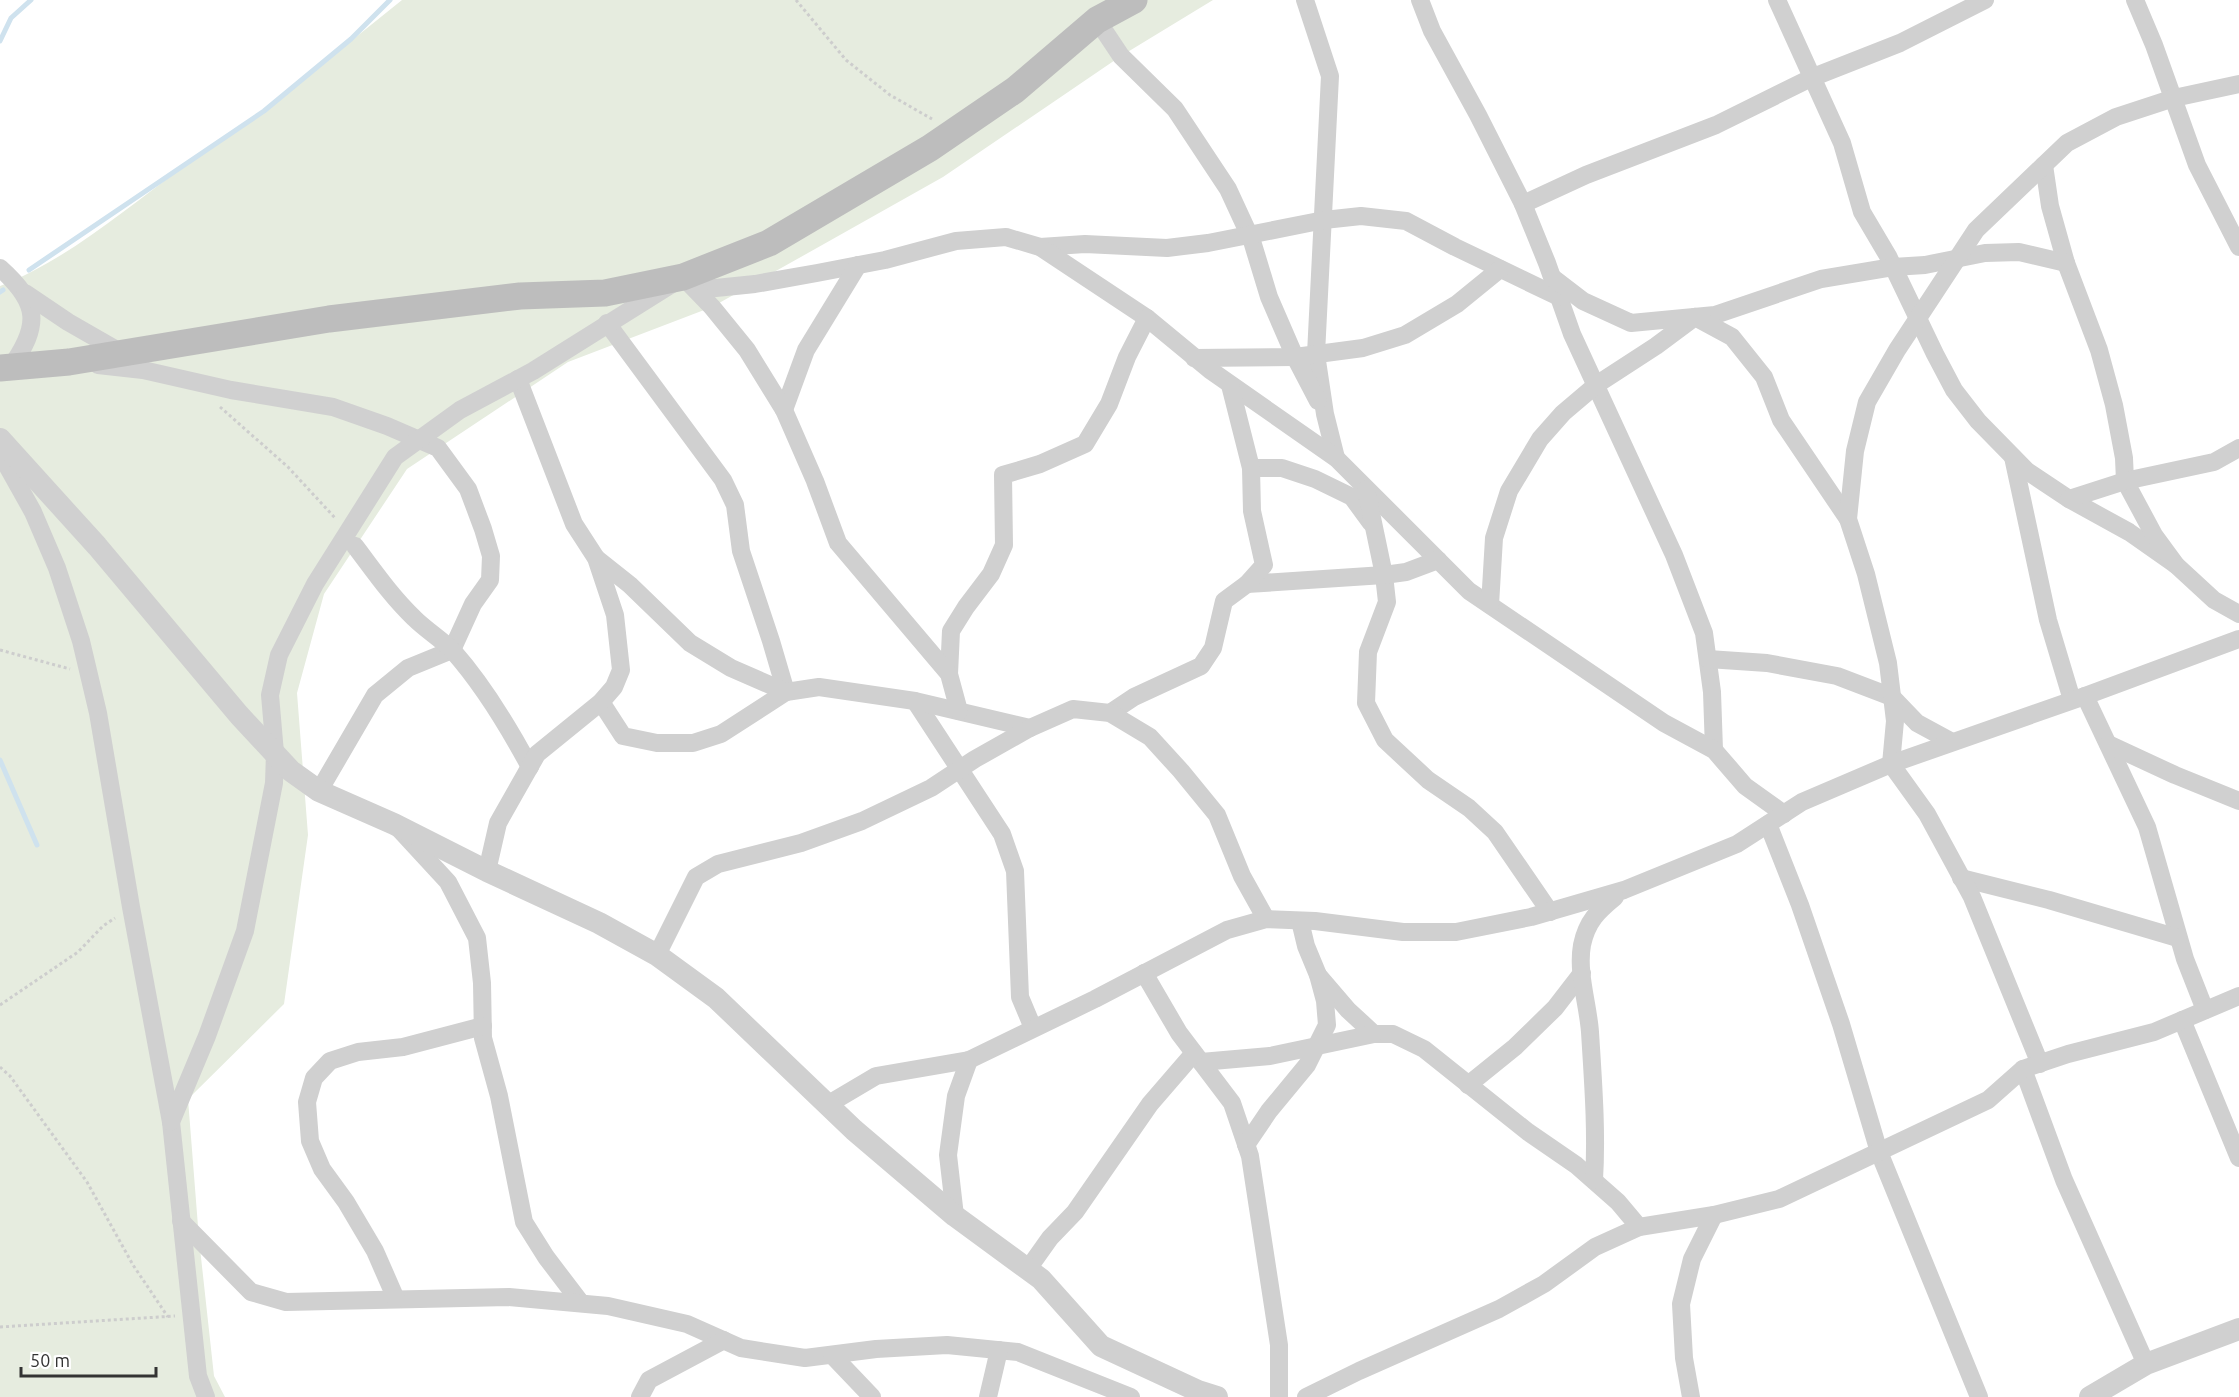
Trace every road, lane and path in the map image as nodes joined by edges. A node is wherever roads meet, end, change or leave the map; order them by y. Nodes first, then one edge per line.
1 (796, 0) edge
2 (1134, 0) edge
3 (1305, 0) edge
4 (1420, 0) edge
5 (1777, 0) edge
6 (1986, 0) edge
7 (2135, 0) edge
8 (1097, 21) junction
9 (1811, 78) junction
10 (2239, 83) edge
11 (2174, 98) junction
12 (954, 132) junction
13 (2044, 165) junction
14 (1522, 204) junction
15 (1324, 220) junction
16 (1248, 234) junction
17 (1040, 247) junction
18 (2239, 247) edge
19 (1958, 257) junction
20 (2066, 263) junction
21 (858, 265) junction
22 (1893, 267) junction
23 (0, 268) edge
24 (1500, 269) junction
25 (1553, 278) junction
26 (689, 284) junction
27 (23, 292) junction
28 (1559, 297) junction
29 (1695, 317) junction
30 (1147, 318) junction
31 (1918, 318) junction
32 (607, 323) junction
33 (122, 353) junction
34 (1316, 354) junction
35 (1295, 357) junction
36 (1194, 358) junction
37 (69, 362) junction
38 (5, 368) edge
39 (518, 379) junction
40 (1230, 385) junction
41 (1596, 385) junction
42 (212, 401) dead end
43 (784, 410) junction
44 (1325, 414) junction
45 (0, 440) edge
46 (419, 440) junction
47 (2239, 448) edge
48 (0, 453) edge
49 (2013, 457) junction
50 (1336, 458) junction
51 (1251, 468) junction
52 (2125, 481) junction
53 (1365, 488) junction
54 (2069, 499) junction
55 (1848, 519) junction
56 (1376, 529) junction
57 (351, 540) junction
58 (596, 558) junction
59 (1438, 560) junction
60 (2175, 565) junction
61 (1384, 575) junction
62 (1247, 584) junction
63 (1490, 605) junction
64 (2239, 615) edge
65 (2239, 639) edge
66 (0, 650) edge
67 (452, 650) junction
68 (1708, 659) junction
69 (949, 674) junction
70 (89, 675) junction
71 (786, 692) junction
72 (1892, 697) junction
73 (2078, 698) junction
74 (915, 700) junction
75 (601, 702) junction
76 (959, 711) junction
77 (1110, 713) junction
78 (1030, 728) junction
79 (1953, 742) junction
80 (2108, 744) junction
81 (1714, 750) junction
82 (274, 753) junction
83 (1891, 764) junction
84 (530, 766) junction
85 (960, 769) junction
86 (319, 791) junction
87 (2239, 801) edge
88 (1784, 814) junction
89 (394, 824) junction
90 (1768, 824) junction
91 (487, 871) junction
92 (1961, 878) junction
93 (1624, 890) junction
94 (131, 907) junction
95 (1550, 912) junction
96 (1266, 919) junction
97 (1300, 921) junction
98 (2178, 938) junction
99 (657, 955) junction
100 (1144, 973) junction
101 (1582, 973) junction
102 (1318, 975) junction
103 (2239, 996) edge
104 (0, 1005) edge
105 (2205, 1010) junction
106 (2182, 1020) junction
107 (483, 1026) junction
108 (1033, 1028) junction
109 (1374, 1034) junction
110 (1317, 1046) junction
111 (1198, 1057) junction
112 (969, 1060) junction
113 (2031, 1066) junction
114 (0, 1067) edge
115 (1468, 1084) junction
116 (827, 1105) junction
117 (171, 1122) junction
118 (1246, 1145) junction
119 (1879, 1152) junction
120 (2239, 1158) edge
121 (1594, 1180) junction
122 (1714, 1215) junction
123 (955, 1216) junction
124 (181, 1221) junction
125 (1639, 1227) junction
126 (1028, 1269) junction
127 (396, 1299) junction
128 (581, 1304) junction
129 (190, 1315) junction
130 (168, 1317) junction
131 (0, 1327) edge
132 (2239, 1329) edge
133 (724, 1340) junction
134 (999, 1350) junction
135 (832, 1355) junction
136 (2146, 1364) junction
137 (206, 1397) edge
138 (640, 1397) edge
139 (872, 1397) edge
140 (988, 1397) edge
141 (1131, 1397) edge
142 (1217, 1397) edge
143 (1279, 1397) edge
144 (1306, 1397) edge
145 (1691, 1397) edge
146 (1979, 1397) edge
147 (2090, 1397) edge

1 - 12 path
2 - 8 main road
3 - 15 street
4 - 14 street
5 - 9 street
6 - 9 street
7 - 11 street
8 - 12 main road
8 - 16 street
9 - 14 street
9 - 22 street
10 - 11 street
11 - 13 street
11 - 18 street
12 - 26 main road
13 - 19 street
13 - 20 street
14 - 25 street
15 - 16 street
15 - 24 street
15 - 34 street
16 - 17 street
16 - 35 street
17 - 21 street
17 - 30 street
19 - 20 street
19 - 22 street
19 - 31 street
20 - 52 street
21 - 26 street
21 - 43 street
22 - 29 street
22 - 31 street
23 - 27 street
24 - 28 street
24 - 34 street
25 - 28 street
25 - 29 street
26 - 32 street
26 - 33 main road
26 - 43 street
27 - 33 street
27 - 38 street
28 - 41 street
29 - 41 street
29 - 55 street
30 - 36 street
30 - 69 street
31 - 49 street
31 - 55 street
32 - 39 street
32 - 71 street
33 - 37 main road
34 - 35 street
34 - 44 street
35 - 36 street
35 - 44 street
36 - 40 street
37 - 38 main road
37 - 46 street
39 - 46 street
39 - 58 street
40 - 50 street
40 - 51 street
41 - 63 street
41 - 68 street
42 - 57 path
43 - 69 street
44 - 50 street
45 - 82 street
46 - 57 street
46 - 67 street
47 - 52 street
48 - 70 street
49 - 54 street
49 - 73 street
50 - 53 street
51 - 56 street
51 - 62 street
52 - 54 street
52 - 60 street
53 - 56 street
53 - 59 street
54 - 60 street
55 - 72 street
56 - 61 street
57 - 67 street
57 - 82 street
58 - 71 street
58 - 75 street
59 - 61 street
59 - 63 street
60 - 64 street
61 - 62 street
61 - 95 street
62 - 77 street
63 - 81 street
65 - 73 street
66 - 70 path
67 - 84 street
67 - 86 street
68 - 72 street
68 - 81 street
69 - 76 street
70 - 94 street
71 - 74 street
71 - 75 street
72 - 79 street
72 - 83 street
73 - 79 street
73 - 80 street
74 - 76 street
74 - 85 street
75 - 84 street
76 - 78 street
77 - 78 street
77 - 96 street
78 - 85 street
79 - 83 street
80 - 87 street
80 - 98 street
81 - 88 street
82 - 86 street
82 - 117 street
83 - 88 street
83 - 92 street
84 - 91 street
85 - 99 street
85 - 108 street
86 - 89 street
88 - 90 street
89 - 91 street
89 - 107 street
90 - 93 street
90 - 119 street
91 - 99 street
92 - 98 street
92 - 113 street
93 - 95 street
93 - 101 street
94 - 104 path
94 - 117 street
95 - 97 street
96 - 97 street
96 - 100 street
97 - 102 street
98 - 105 street
99 - 116 street
100 - 108 street
100 - 111 street
101 - 115 street
101 - 121 street
102 - 109 street
102 - 110 street
103 - 105 street
105 - 106 street
106 - 113 street
106 - 120 street
107 - 127 street
107 - 128 street
108 - 112 street
109 - 110 street
109 - 115 street
110 - 111 street
110 - 118 street
111 - 118 street
111 - 126 street
112 - 116 street
112 - 123 street
113 - 119 street
113 - 136 street
114 - 130 path
115 - 121 street
116 - 123 street
117 - 124 street
118 - 143 street
119 - 122 street
119 - 146 street
121 - 125 street
122 - 125 street
122 - 145 street
123 - 126 street
124 - 127 street
124 - 129 street
125 - 144 street
126 - 142 street
127 - 128 street
128 - 133 street
129 - 130 path
129 - 137 street
130 - 131 path
132 - 136 street
133 - 135 street
133 - 138 street
134 - 135 street
134 - 140 street
134 - 141 street
135 - 139 street
136 - 147 street

